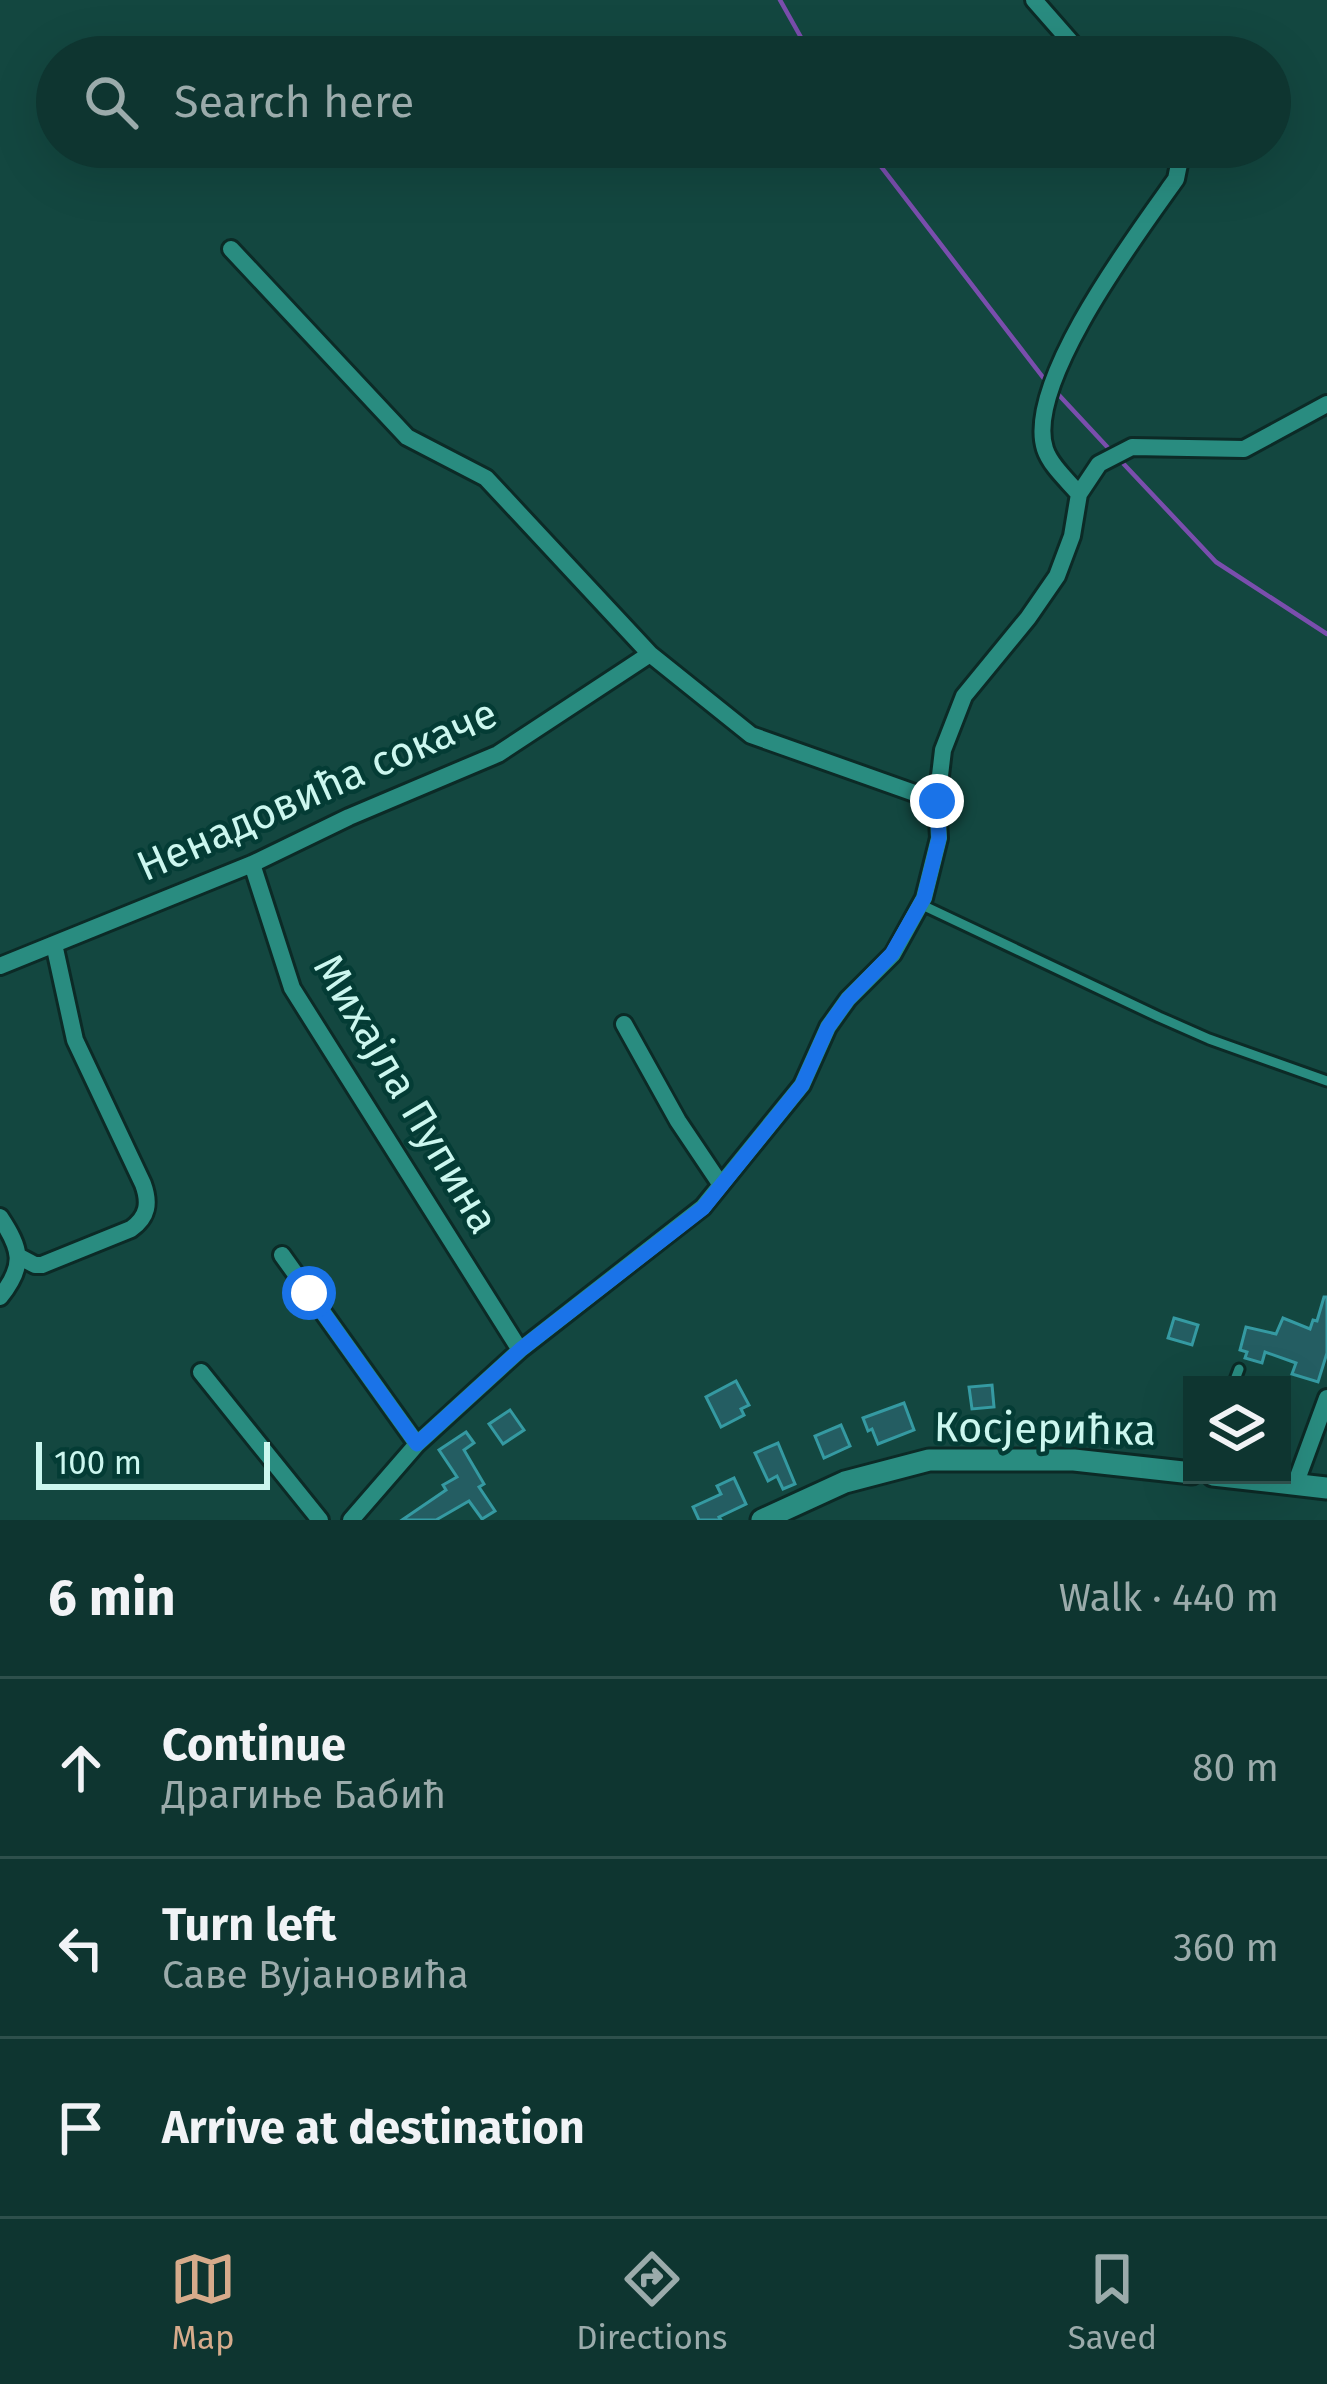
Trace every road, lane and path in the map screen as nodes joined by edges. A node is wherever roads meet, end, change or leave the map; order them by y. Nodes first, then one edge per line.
1 (1034, 0) edge
2 (1066, 36) edge
3 (1178, 168) edge
4 (231, 249) dead end
5 (1327, 404) edge
6 (1078, 494) junction
7 (650, 654) junction
8 (937, 801) junction
9 (252, 864) junction
10 (920, 904) junction
11 (54, 944) junction
12 (0, 966) edge
13 (624, 1024) dead end
14 (1327, 1081) edge
15 (721, 1185) junction
16 (0, 1216) edge
17 (282, 1255) dead end
18 (18, 1256) junction
19 (0, 1297) edge
20 (520, 1350) junction
21 (1239, 1369) dead end
22 (201, 1372) dead end
23 (1236, 1376) edge
24 (1327, 1398) edge
25 (417, 1444) junction
26 (1183, 1472) edge
27 (1287, 1484) edge
28 (1295, 1485) junction
29 (1327, 1488) edge
30 (320, 1520) edge
31 (351, 1520) edge
32 (761, 1520) edge

1 - 2 street
3 - 6 street
4 - 7 street
5 - 6 street
6 - 8 street
7 - 8 street
7 - 9 street, Ненадовића сокаче
8 - 10 street
9 - 11 street, Ненадовића сокаче
9 - 20 street, Михајла Пупина
10 - 14 lane
10 - 15 street
11 - 12 street, Ненадовића сокаче
11 - 18 street
13 - 15 street
15 - 20 street
16 - 18 street
17 - 25 street
18 - 19 street
20 - 25 street
21 - 23 lane
22 - 30 street
24 - 28 street
25 - 31 street
26 - 32 street, Косјерићка
27 - 28 street, Косјерићка
28 - 29 street, Косјерићка

